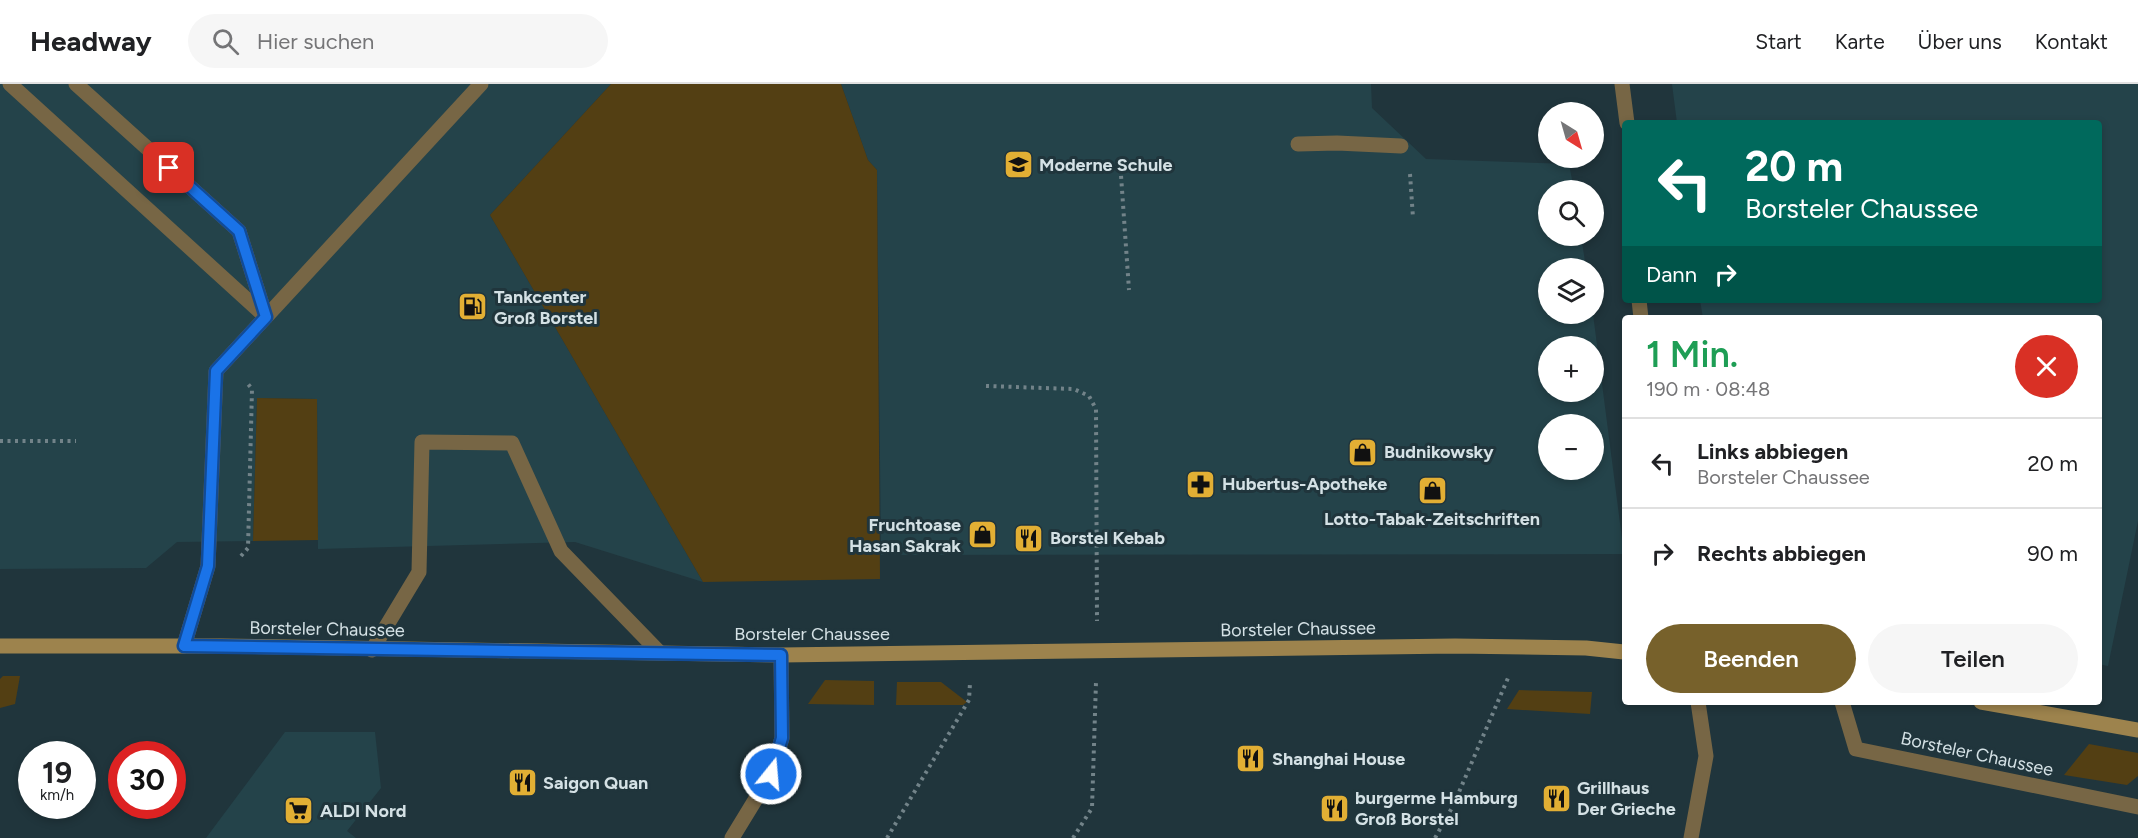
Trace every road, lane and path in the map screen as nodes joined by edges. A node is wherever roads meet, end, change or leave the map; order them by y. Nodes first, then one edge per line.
1 (10, 84) edge
2 (481, 84) edge
3 (1622, 84) edge
4 (82, 86) edge
5 (1627, 120) edge
6 (1298, 144) dead end
7 (1401, 146) dead end
8 (1120, 161) dead end
9 (1410, 173) dead end
10 (1413, 219) dead end
11 (1129, 290) dead end
12 (266, 317) junction
13 (986, 386) dead end
14 (0, 441) edge
15 (76, 441) dead end
16 (0, 646) edge
17 (184, 646) junction
18 (1522, 647) junction
19 (372, 650) junction
20 (1098, 650) junction
21 (659, 651) junction
22 (971, 652) junction
23 (1622, 652) edge
24 (781, 655) junction
25 (1698, 705) edge
26 (1843, 705) edge
27 (1998, 705) edge
28 (2138, 730) edge
29 (2138, 807) edge
30 (732, 838) edge
31 (887, 838) edge
32 (1073, 838) edge
33 (1435, 838) edge
34 (1691, 838) edge

1 - 12 street
2 - 12 street
3 - 5 street
4 - 12 street
6 - 7 street
8 - 11 path
9 - 10 path
12 - 17 street
13 - 20 path
14 - 15 path
16 - 17 main road, Borsteler Chaussee
17 - 19 main road, Borsteler Chaussee
18 - 20 main road, Borsteler Chaussee
18 - 23 main road, Borsteler Chaussee
18 - 33 path
19 - 21 main road, Borsteler Chaussee
19 - 21 street
20 - 22 main road, Borsteler Chaussee
20 - 32 path
21 - 24 main road, Borsteler Chaussee
22 - 24 main road, Borsteler Chaussee
22 - 31 path
24 - 30 street
25 - 34 street
26 - 29 street, Borsteler Chaussee
27 - 28 main road

